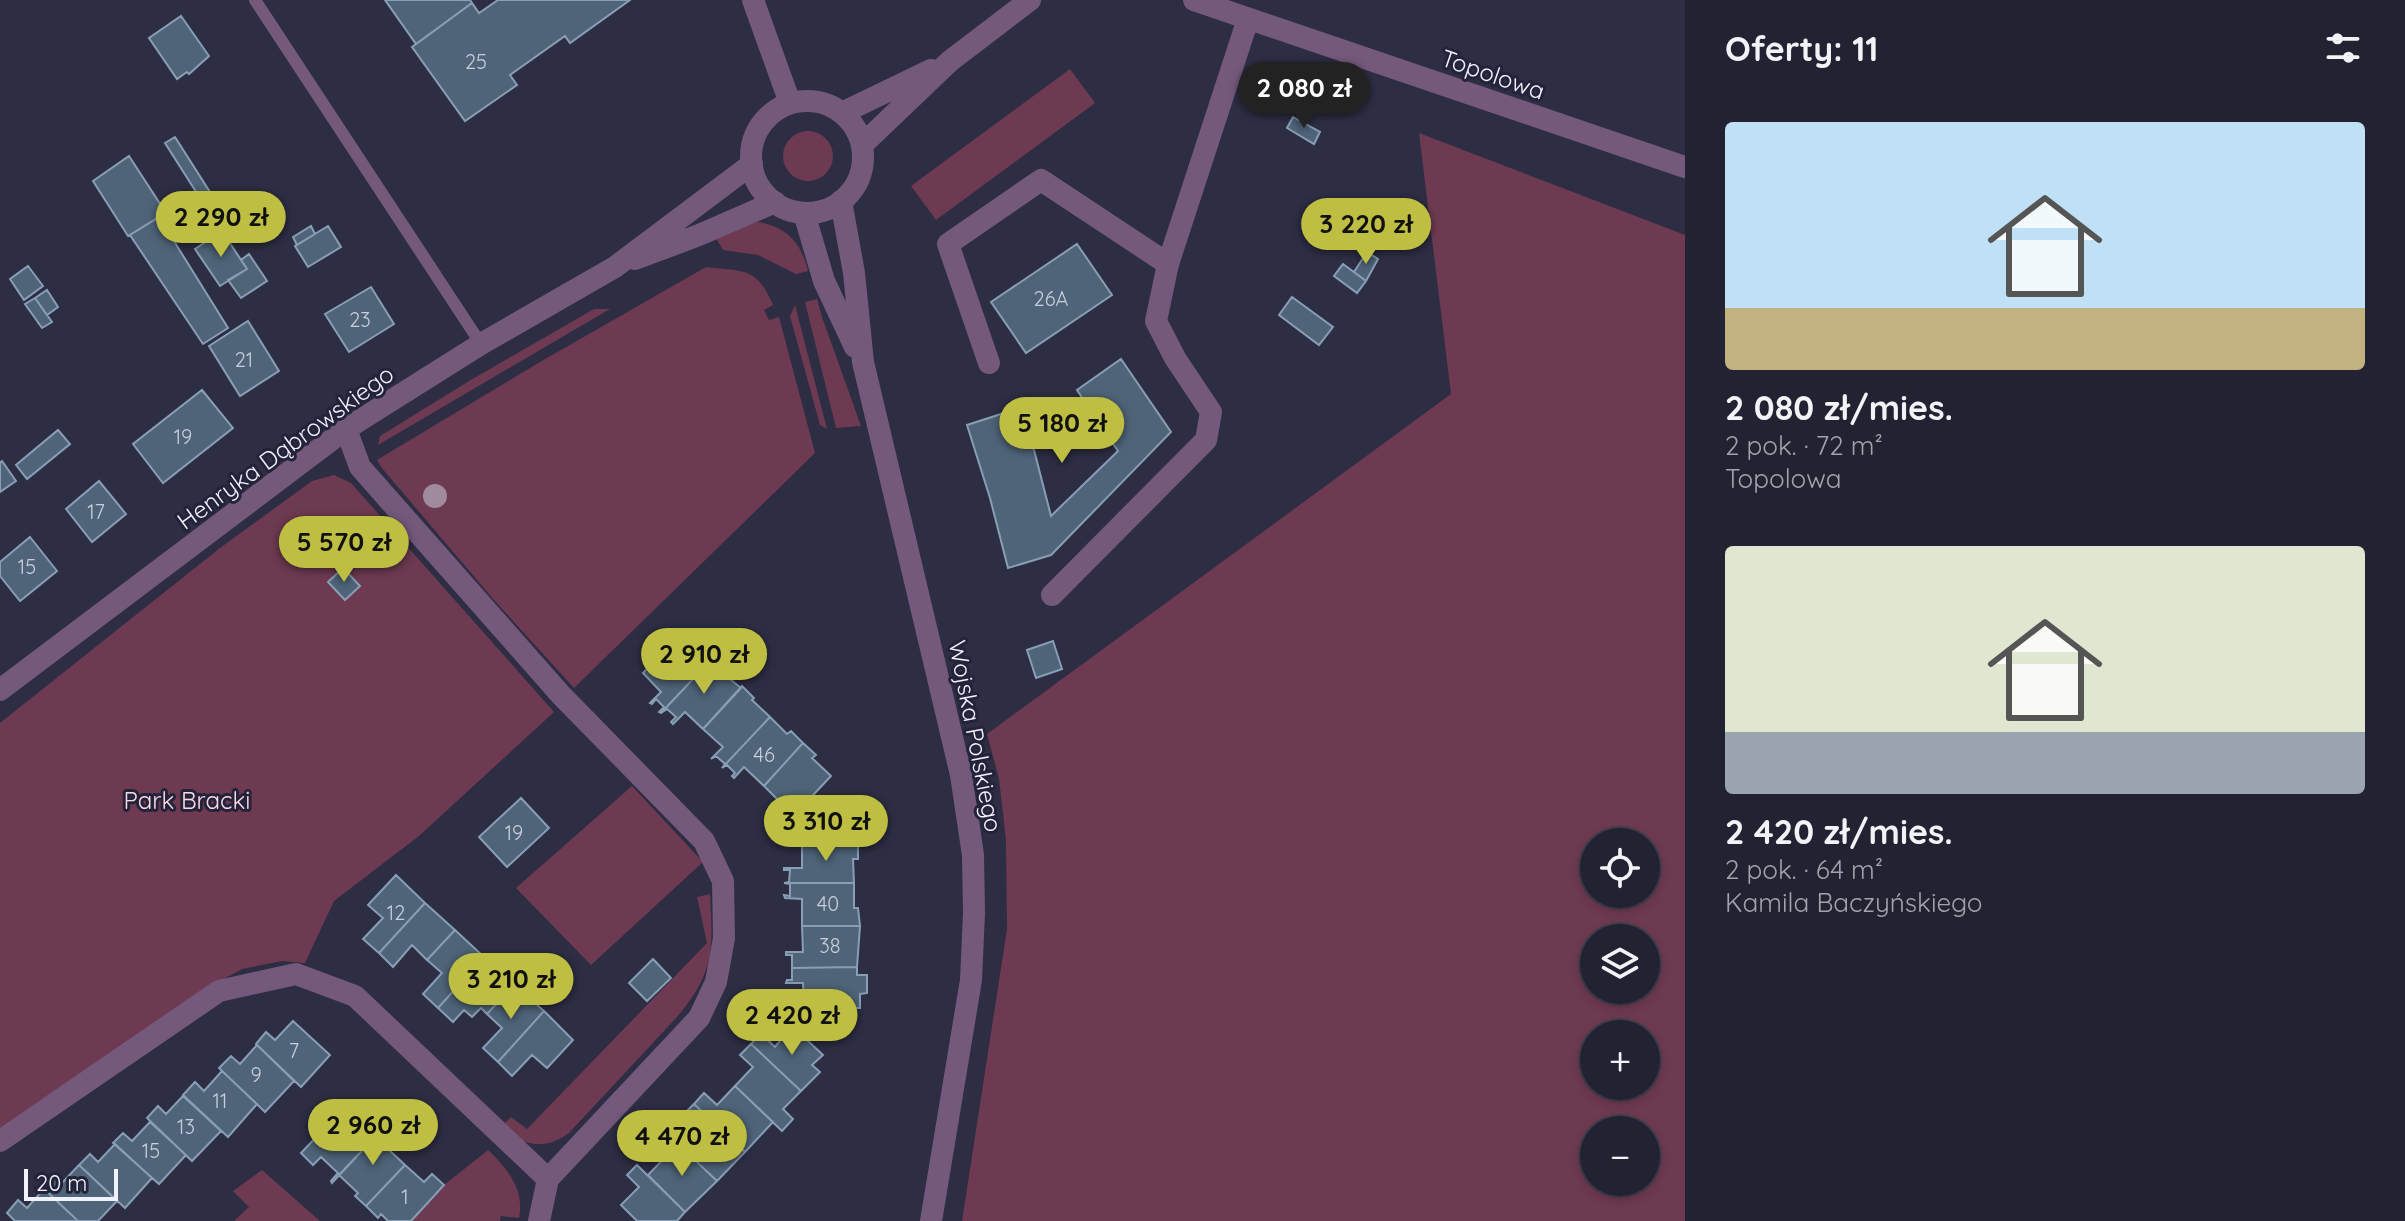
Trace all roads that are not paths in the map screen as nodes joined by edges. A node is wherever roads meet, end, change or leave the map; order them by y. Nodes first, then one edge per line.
1 (255, 0) edge
2 (753, 0) edge
3 (1030, 0) edge
4 (1194, 0) edge
5 (1248, 19) junction
6 (950, 61) junction
7 (790, 103) junction
8 (842, 113) junction
9 (862, 145) junction
10 (752, 164) junction
11 (1685, 167) edge
12 (841, 201) junction
13 (775, 202) junction
14 (804, 213) junction
15 (1168, 264) junction
16 (615, 267) junction
17 (481, 344) junction
18 (863, 362) junction
19 (989, 363) dead end
20 (346, 429) junction
21 (1052, 595) dead end
22 (0, 690) edge
23 (0, 1141) edge
24 (548, 1179) junction
25 (539, 1221) edge
26 (931, 1221) edge

1 - 17 lane
2 - 7 street
3 - 6 street
4 - 5 street, Topolowa
5 - 11 street, Topolowa
5 - 15 street
6 - 8 street
6 - 9 street
7 - 8 street
7 - 10 street
8 - 9 street
9 - 12 street
10 - 13 street
10 - 16 street
12 - 14 street
12 - 18 street
13 - 14 street
13 - 16 street
14 - 18 street
15 - 19 street
15 - 21 street
16 - 17 street, Henryka Dąbrowskiego
17 - 20 street, Henryka Dąbrowskiego
18 - 26 street, Wojska Polskiego
20 - 22 street, Henryka Dąbrowskiego
20 - 24 street
23 - 24 street
24 - 25 street

